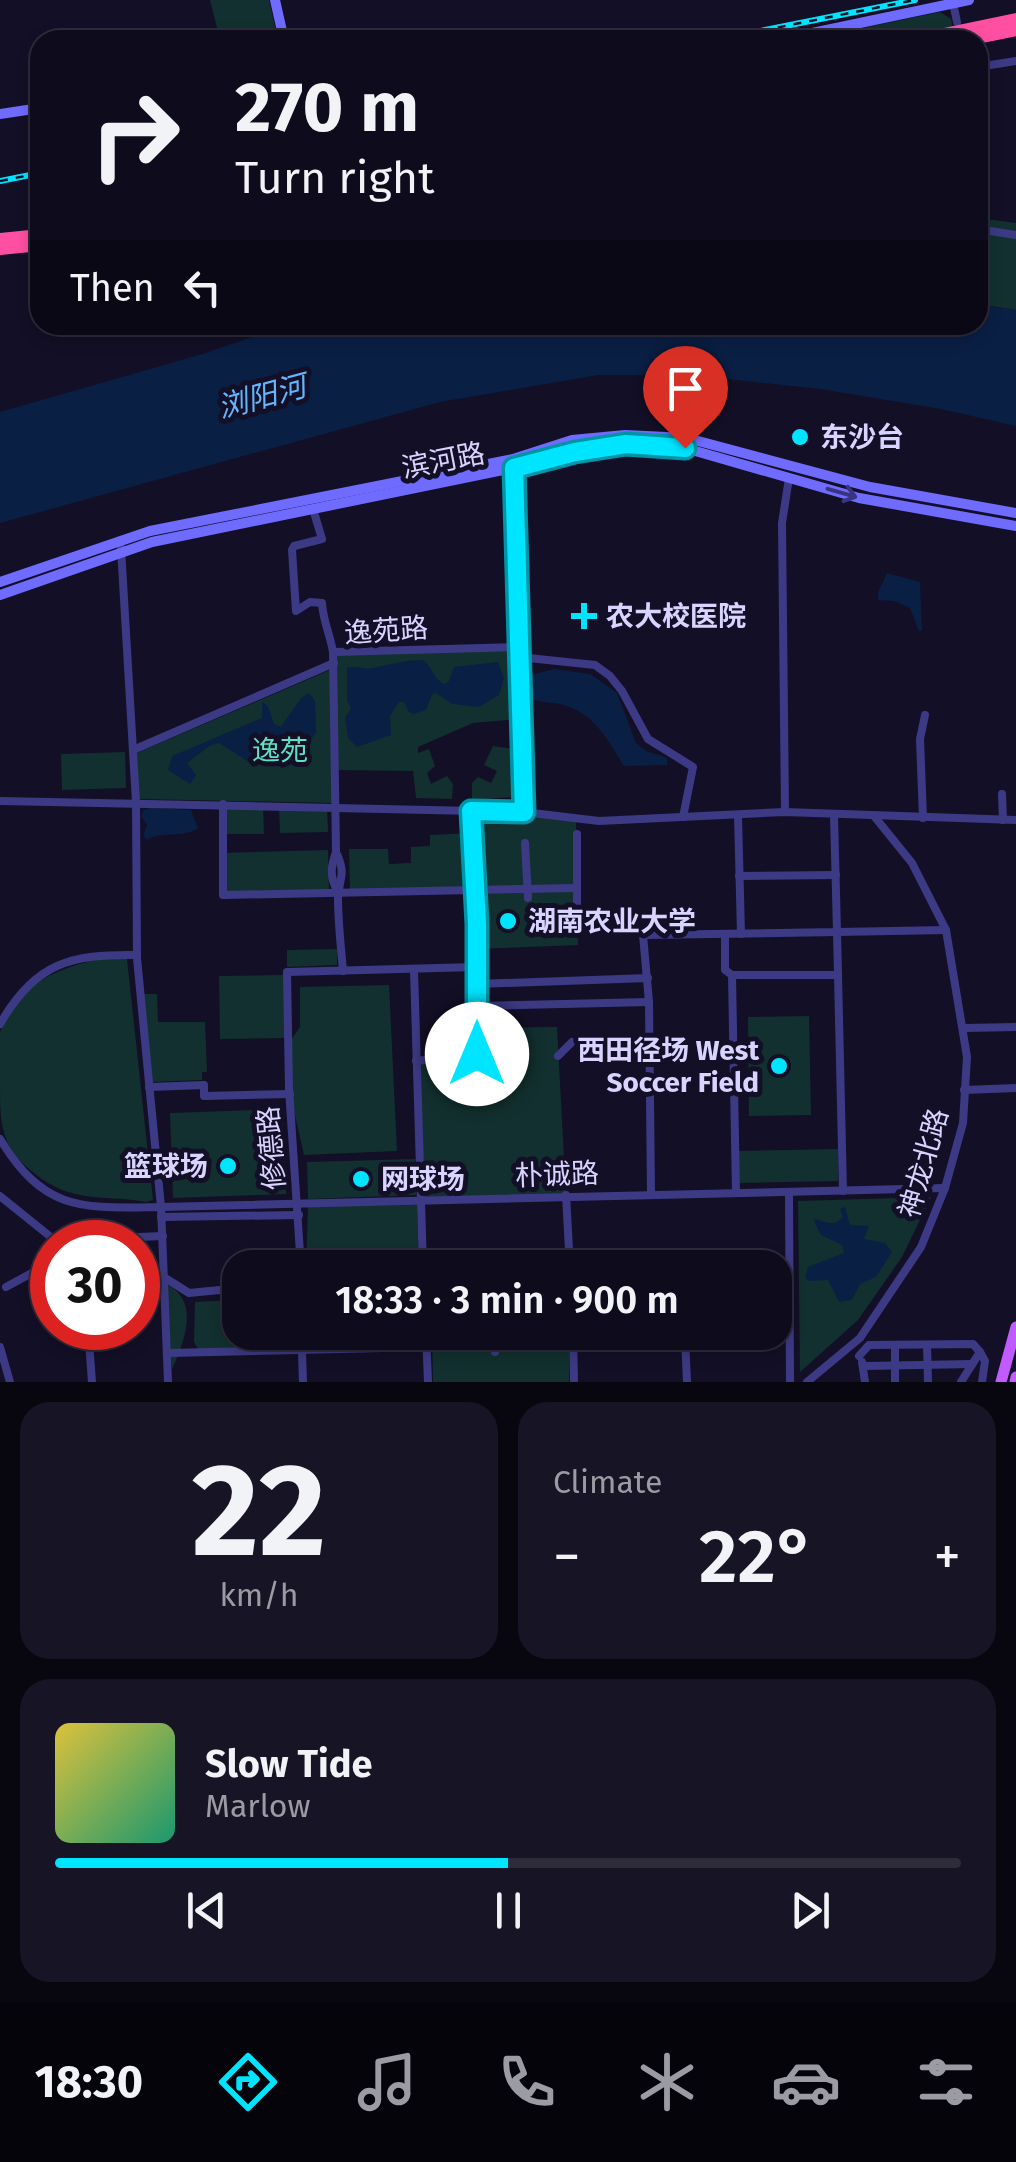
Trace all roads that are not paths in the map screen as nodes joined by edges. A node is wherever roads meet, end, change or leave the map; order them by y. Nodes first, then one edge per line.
1 (278, 0) edge
2 (969, 0) edge
3 (953, 4) junction
4 (1014, 25) edge
5 (285, 30) edge
6 (827, 30) edge
7 (965, 30) edge
8 (988, 38) edge
9 (1016, 61) edge
10 (988, 65) edge
11 (30, 110) edge
12 (0, 114) edge
13 (988, 231) edge
14 (1016, 235) edge
15 (30, 236) edge
16 (0, 240) edge
17 (30, 246) edge
18 (0, 250) edge
19 (513, 463) junction
20 (789, 478) junction
21 (314, 509) junction
22 (1016, 513) edge
23 (1016, 526) edge
24 (120, 546) junction
25 (0, 582) edge
26 (0, 595) edge
27 (334, 652) junction
28 (519, 652) junction
29 (334, 664) junction
30 (925, 715) dead end
31 (133, 750) junction
32 (1002, 794) dead end
33 (0, 801) edge
34 (136, 802) junction
35 (223, 804) junction
36 (337, 806) junction
37 (471, 811) junction
38 (524, 812) junction
39 (785, 812) junction
40 (738, 815) junction
41 (834, 815) junction
42 (874, 816) junction
43 (684, 818) junction
44 (922, 818) junction
45 (1004, 820) junction
46 (1016, 820) edge
47 (576, 834) dead end
48 (526, 843) dead end
49 (836, 874) junction
50 (739, 876) junction
51 (577, 888) junction
52 (475, 891) junction
53 (338, 893) junction
54 (527, 894) junction
55 (577, 908) dead end
56 (946, 930) junction
57 (837, 932) junction
58 (725, 934) junction
59 (741, 934) junction
60 (137, 955) junction
61 (476, 967) junction
62 (414, 970) junction
63 (343, 971) junction
64 (732, 975) junction
65 (838, 975) junction
66 (648, 978) junction
67 (565, 981) junction
68 (476, 984) junction
69 (649, 1002) junction
70 (566, 1004) junction
71 (477, 1006) junction
72 (0, 1024) edge
73 (1016, 1026) edge
74 (964, 1028) junction
75 (572, 1042) dead end
76 (558, 1056) dead end
77 (416, 1060) junction
78 (150, 1086) junction
79 (1016, 1088) edge
80 (964, 1090) junction
81 (290, 1091) junction
82 (0, 1139) edge
83 (945, 1188) junction
84 (843, 1191) junction
85 (789, 1192) junction
86 (736, 1193) junction
87 (651, 1194) junction
88 (566, 1195) junction
89 (0, 1196) edge
90 (421, 1200) junction
91 (298, 1203) junction
92 (226, 1205) junction
93 (162, 1212) junction
94 (299, 1215) junction
95 (227, 1219) junction
96 (30, 1220) edge
97 (160, 1236) edge
98 (163, 1236) junction
99 (301, 1250) edge
100 (422, 1250) edge
101 (569, 1250) edge
102 (789, 1250) edge
103 (30, 1274) edge
104 (162, 1276) junction
105 (6, 1287) dead end
106 (222, 1290) edge
107 (1016, 1327) edge
108 (851, 1345) junction
109 (895, 1345) junction
110 (927, 1345) junction
111 (0, 1347) edge
112 (90, 1350) edge
113 (352, 1350) edge
114 (426, 1350) edge
115 (574, 1350) edge
116 (685, 1350) edge
117 (789, 1350) edge
118 (302, 1352) junction
119 (980, 1352) junction
120 (168, 1353) junction
121 (859, 1356) junction
122 (972, 1364) junction
123 (928, 1365) junction
124 (865, 1366) junction
125 (895, 1366) junction
126 (10, 1382) edge
127 (92, 1382) edge
128 (168, 1382) edge
129 (303, 1382) edge
130 (428, 1382) edge
131 (574, 1382) edge
132 (687, 1382) edge
133 (790, 1382) edge
134 (808, 1382) edge
135 (864, 1382) edge
136 (894, 1382) edge
137 (928, 1382) edge
138 (962, 1382) edge
139 (982, 1382) edge
140 (1001, 1382) edge

1 - 5 main road
2 - 3 main road
3 - 6 main road
3 - 7 street
4 - 7 highway
4 - 8 highway
9 - 10 street
11 - 12 main road
13 - 14 street
15 - 16 highway
17 - 18 highway
19 - 20 main road, 滨河路
19 - 21 main road, 滨河路
19 - 22 main road, 滨河路
19 - 24 main road, 滨河路
19 - 28 street
20 -> 23 main road, 滨河路
20 - 39 street
21 - 24 main road, 滨河路
21 - 27 street
24 - 25 main road, 滨河路
24 - 26 main road, 滨河路
24 - 31 street
27 - 28 street, 逸苑路
27 - 29 street, 逸苑路
28 - 38 street
28 - 43 street, 逸苑路
29 - 31 street
29 - 36 street, 逸苑路
30 - 44 street
31 - 34 street
32 - 45 street
33 - 34 street
34 - 35 street
34 - 60 street
35 - 36 street
35 - 53 street
36 - 37 street
36 - 53 street, 逸苑路
37 - 38 street
37 - 52 street
38 - 43 street
39 - 40 street
39 - 41 street
40 - 43 street
40 - 50 street
41 - 42 street
41 - 49 street
42 - 44 street
42 - 56 street, 神龙北路
44 - 45 street
45 - 46 street
47 - 51 street
48 - 54 street
49 - 50 street
49 - 57 street
50 - 59 street
51 - 54 street
51 - 55 street
52 - 53 street
52 - 54 street
52 - 61 street
53 - 63 street, 逸苑路
56 - 57 street
56 - 74 street, 神龙北路
57 - 59 street
57 - 65 street
58 - 59 street
58 - 64 street
58 - 66 street
60 - 72 street
60 - 78 street
61 - 62 street
61 - 68 street
62 - 63 street
62 - 77 street
63 - 81 street, 修德路
64 - 65 street
64 - 86 street
65 - 84 street
66 - 67 street
66 - 69 street
67 - 68 street
67 - 70 street
68 - 71 street
69 - 70 street
69 - 87 street
70 - 71 street
71 - 77 street
73 - 74 street
74 - 80 street, 神龙北路
75 - 76 street
77 - 90 street
78 - 81 street
78 - 93 street
79 - 80 street
80 - 83 street, 神龙北路
81 - 91 street, 修德路
82 - 93 street
83 - 84 street, 朴诚路
83 - 108 street, 神龙北路
84 - 85 street, 朴诚路
85 - 86 street, 朴诚路
85 - 102 street
86 - 87 street, 朴诚路
87 - 88 street, 朴诚路
88 - 90 street, 朴诚路
88 - 101 street
89 - 96 street
90 - 91 street, 朴诚路
90 - 100 street
91 - 92 street, 朴诚路
91 - 94 street, 修德路
92 - 93 street, 朴诚路
92 - 95 street
93 - 95 street
93 - 98 street
94 - 95 street
94 - 99 street, 修德路
97 - 98 street
98 - 104 street
103 - 105 street
104 - 106 street
104 - 120 street
107 - 140 main road
108 - 121 street
108 - 134 street, 神龙北路
109 - 110 street
109 - 121 street
109 - 125 street
110 - 119 street
110 - 123 street
111 - 126 street
112 - 127 street
113 - 118 street
114 - 130 street
115 - 131 street
116 - 132 street
117 - 133 street
118 - 120 street
118 - 129 street
119 - 122 street
119 - 139 street
120 - 128 street
121 - 124 street
122 - 123 street
122 - 138 street
123 - 125 street
123 - 137 street
124 - 125 street
124 - 135 street
125 - 136 street

